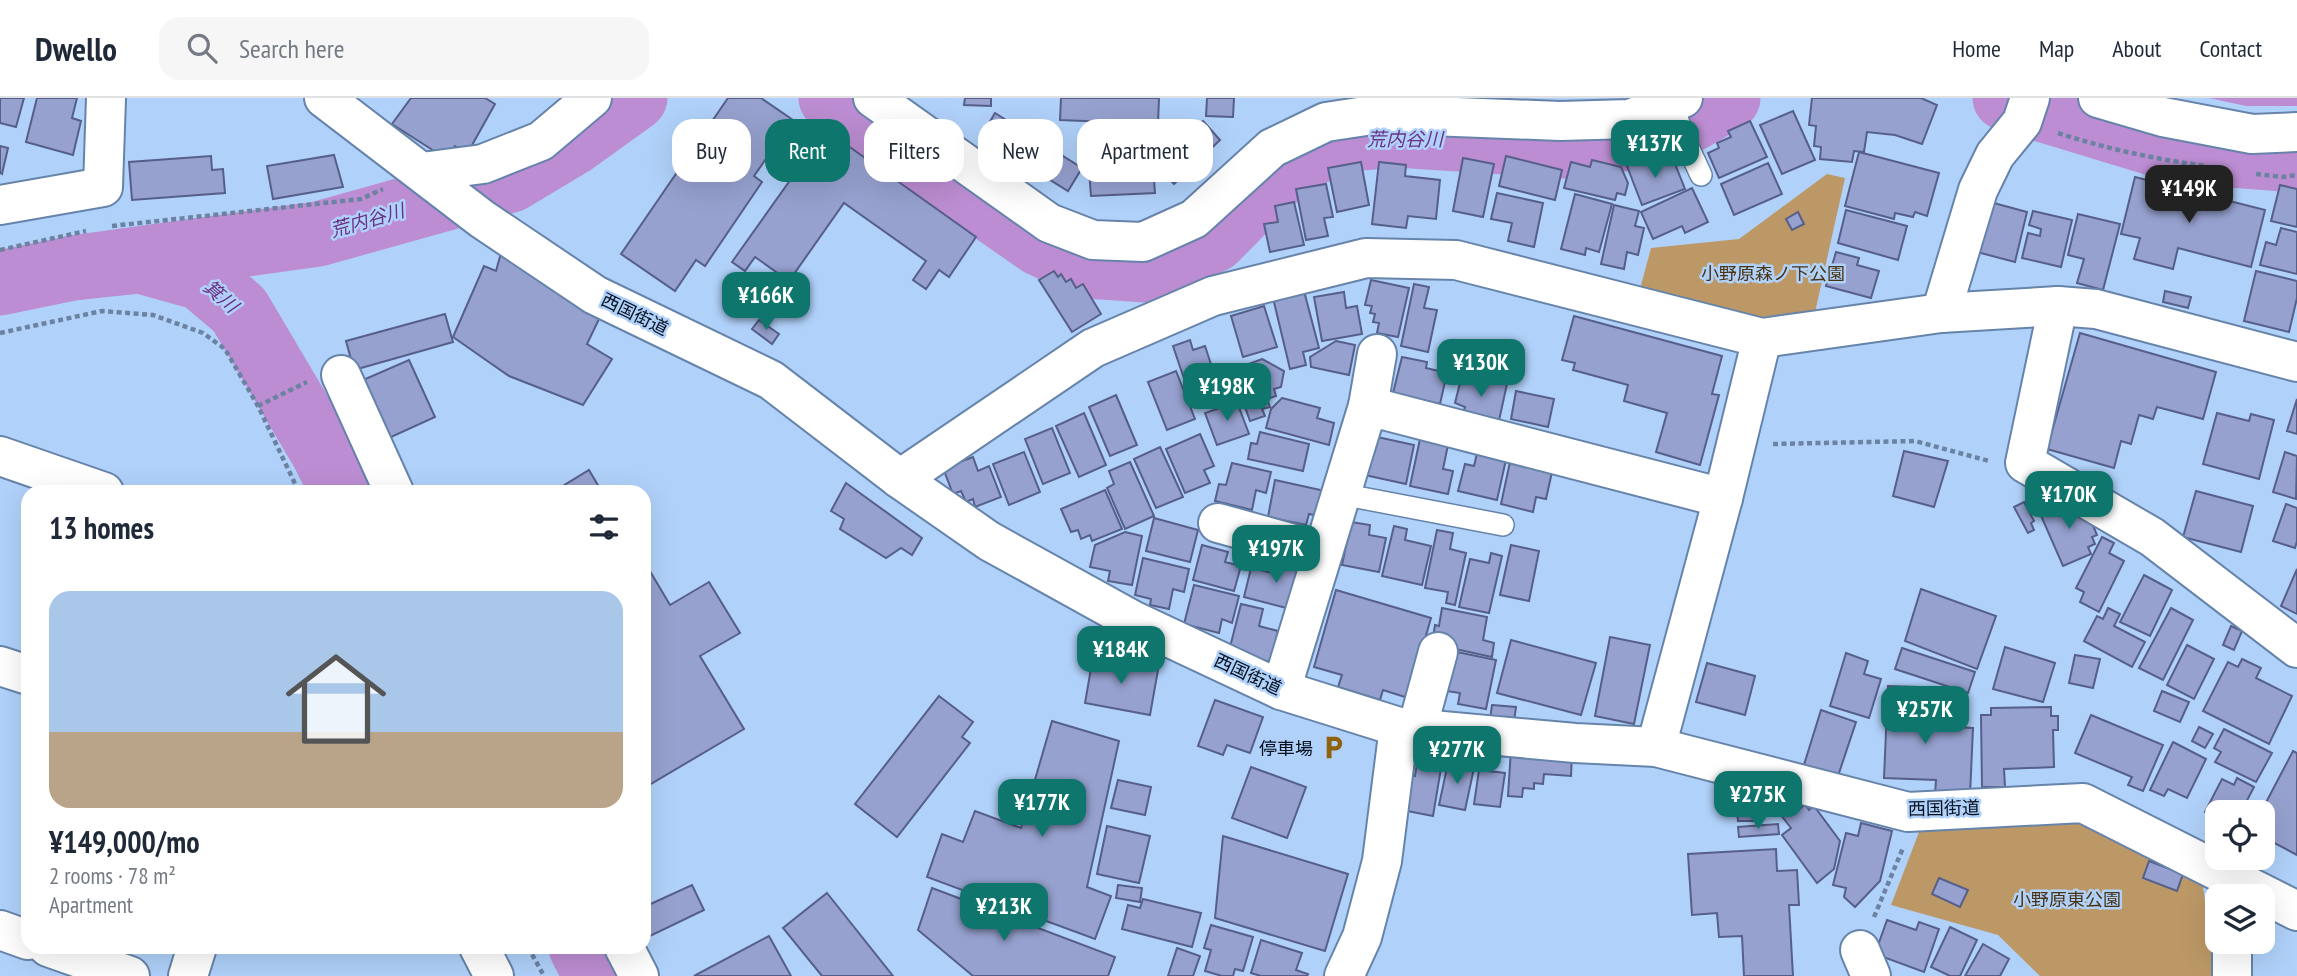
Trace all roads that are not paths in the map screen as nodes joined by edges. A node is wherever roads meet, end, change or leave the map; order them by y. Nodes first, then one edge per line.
1 (106, 98) edge
2 (324, 98) edge
3 (592, 98) edge
4 (873, 98) edge
5 (2098, 98) edge
6 (2026, 110) edge
7 (1679, 114) edge
8 (2297, 132) edge
9 (422, 172) junction
10 (1701, 175) dead end
11 (0, 205) edge
12 (2058, 306) junction
13 (1941, 313) junction
14 (1762, 338) junction
15 (1377, 354) dead end
16 (2297, 362) edge
17 (341, 375) road end
18 (1367, 406) junction
19 (0, 456) edge
20 (900, 479) junction
21 (84, 485) edge
22 (391, 485) edge
23 (1340, 494) junction
24 (1723, 498) junction
25 (1218, 523) dead end
26 (1503, 525) dead end
27 (1324, 552) junction
28 (2297, 648) edge
29 (1438, 652) dead end
30 (0, 666) edge
31 (21, 673) edge
32 (1282, 690) junction
33 (1408, 728) junction
34 (1656, 747) junction
35 (2226, 884) edge
36 (2275, 903) edge
37 (2297, 911) edge
38 (0, 930) edge
39 (21, 938) edge
40 (68, 954) edge
41 (195, 954) edge
42 (483, 954) edge
43 (628, 954) edge
44 (2232, 954) edge
45 (130, 976) edge
46 (188, 976) edge
47 (494, 976) edge
48 (639, 976) edge
49 (1344, 976) edge
50 (2232, 976) edge

1 - 11 street
2 - 9 street, 西国街道
3 - 9 street
4 - 7 street
5 - 8 street
6 - 13 street
7 - 10 lane
9 - 20 street, 西国街道
12 - 13 street
12 - 16 street
12 - 28 street
13 - 14 street
14 - 20 street
14 - 24 street
15 - 18 street
17 - 22 street
18 - 23 street
18 - 24 street
19 - 21 street
20 - 32 street, 西国街道
23 - 26 lane
23 - 27 street
24 - 34 street
25 - 27 street
27 - 32 street
29 - 33 street
30 - 31 street
32 - 33 street, 西国街道
33 - 34 street, 西国街道
33 - 49 street
34 - 35 street, 西国街道
36 - 37 street, 西国街道
38 - 39 street
40 - 45 street
41 - 46 street
42 - 47 street
43 - 48 street
44 - 50 street

